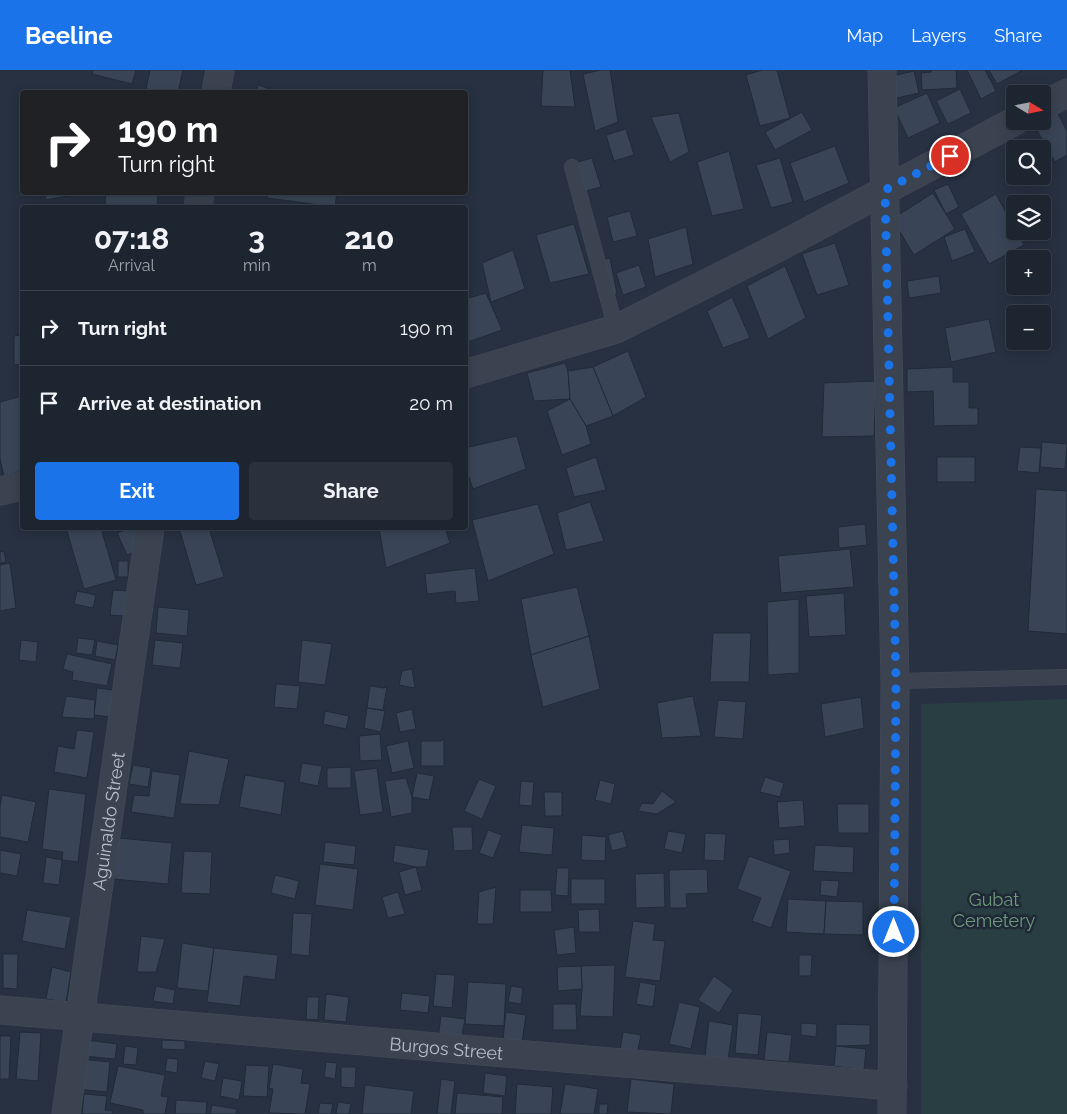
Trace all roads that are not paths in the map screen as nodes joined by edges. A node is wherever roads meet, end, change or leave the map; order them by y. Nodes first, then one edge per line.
1 (220, 70) edge
2 (882, 70) edge
3 (216, 90) edge
4 (1067, 93) edge
5 (1051, 101) edge
6 (1006, 126) edge
7 (572, 167) dead end
8 (885, 190) junction
9 (616, 329) junction
10 (468, 373) edge
11 (20, 486) edge
12 (0, 491) edge
13 (150, 530) edge
14 (1067, 677) edge
15 (896, 681) junction
16 (0, 1010) edge
17 (80, 1017) junction
18 (893, 1086) junction
19 (66, 1114) edge
20 (892, 1114) edge

1 - 3 street
2 - 8 street
4 - 5 street
6 - 8 street
7 - 9 lane
8 - 9 street
8 - 15 street
9 - 10 street
11 - 12 street
13 - 17 street, Aguinaldo Street
14 - 15 lane
15 - 18 street
16 - 17 street, Burgos Street
17 - 18 street, Burgos Street
17 - 19 street, Aguinaldo Street
18 - 20 street

